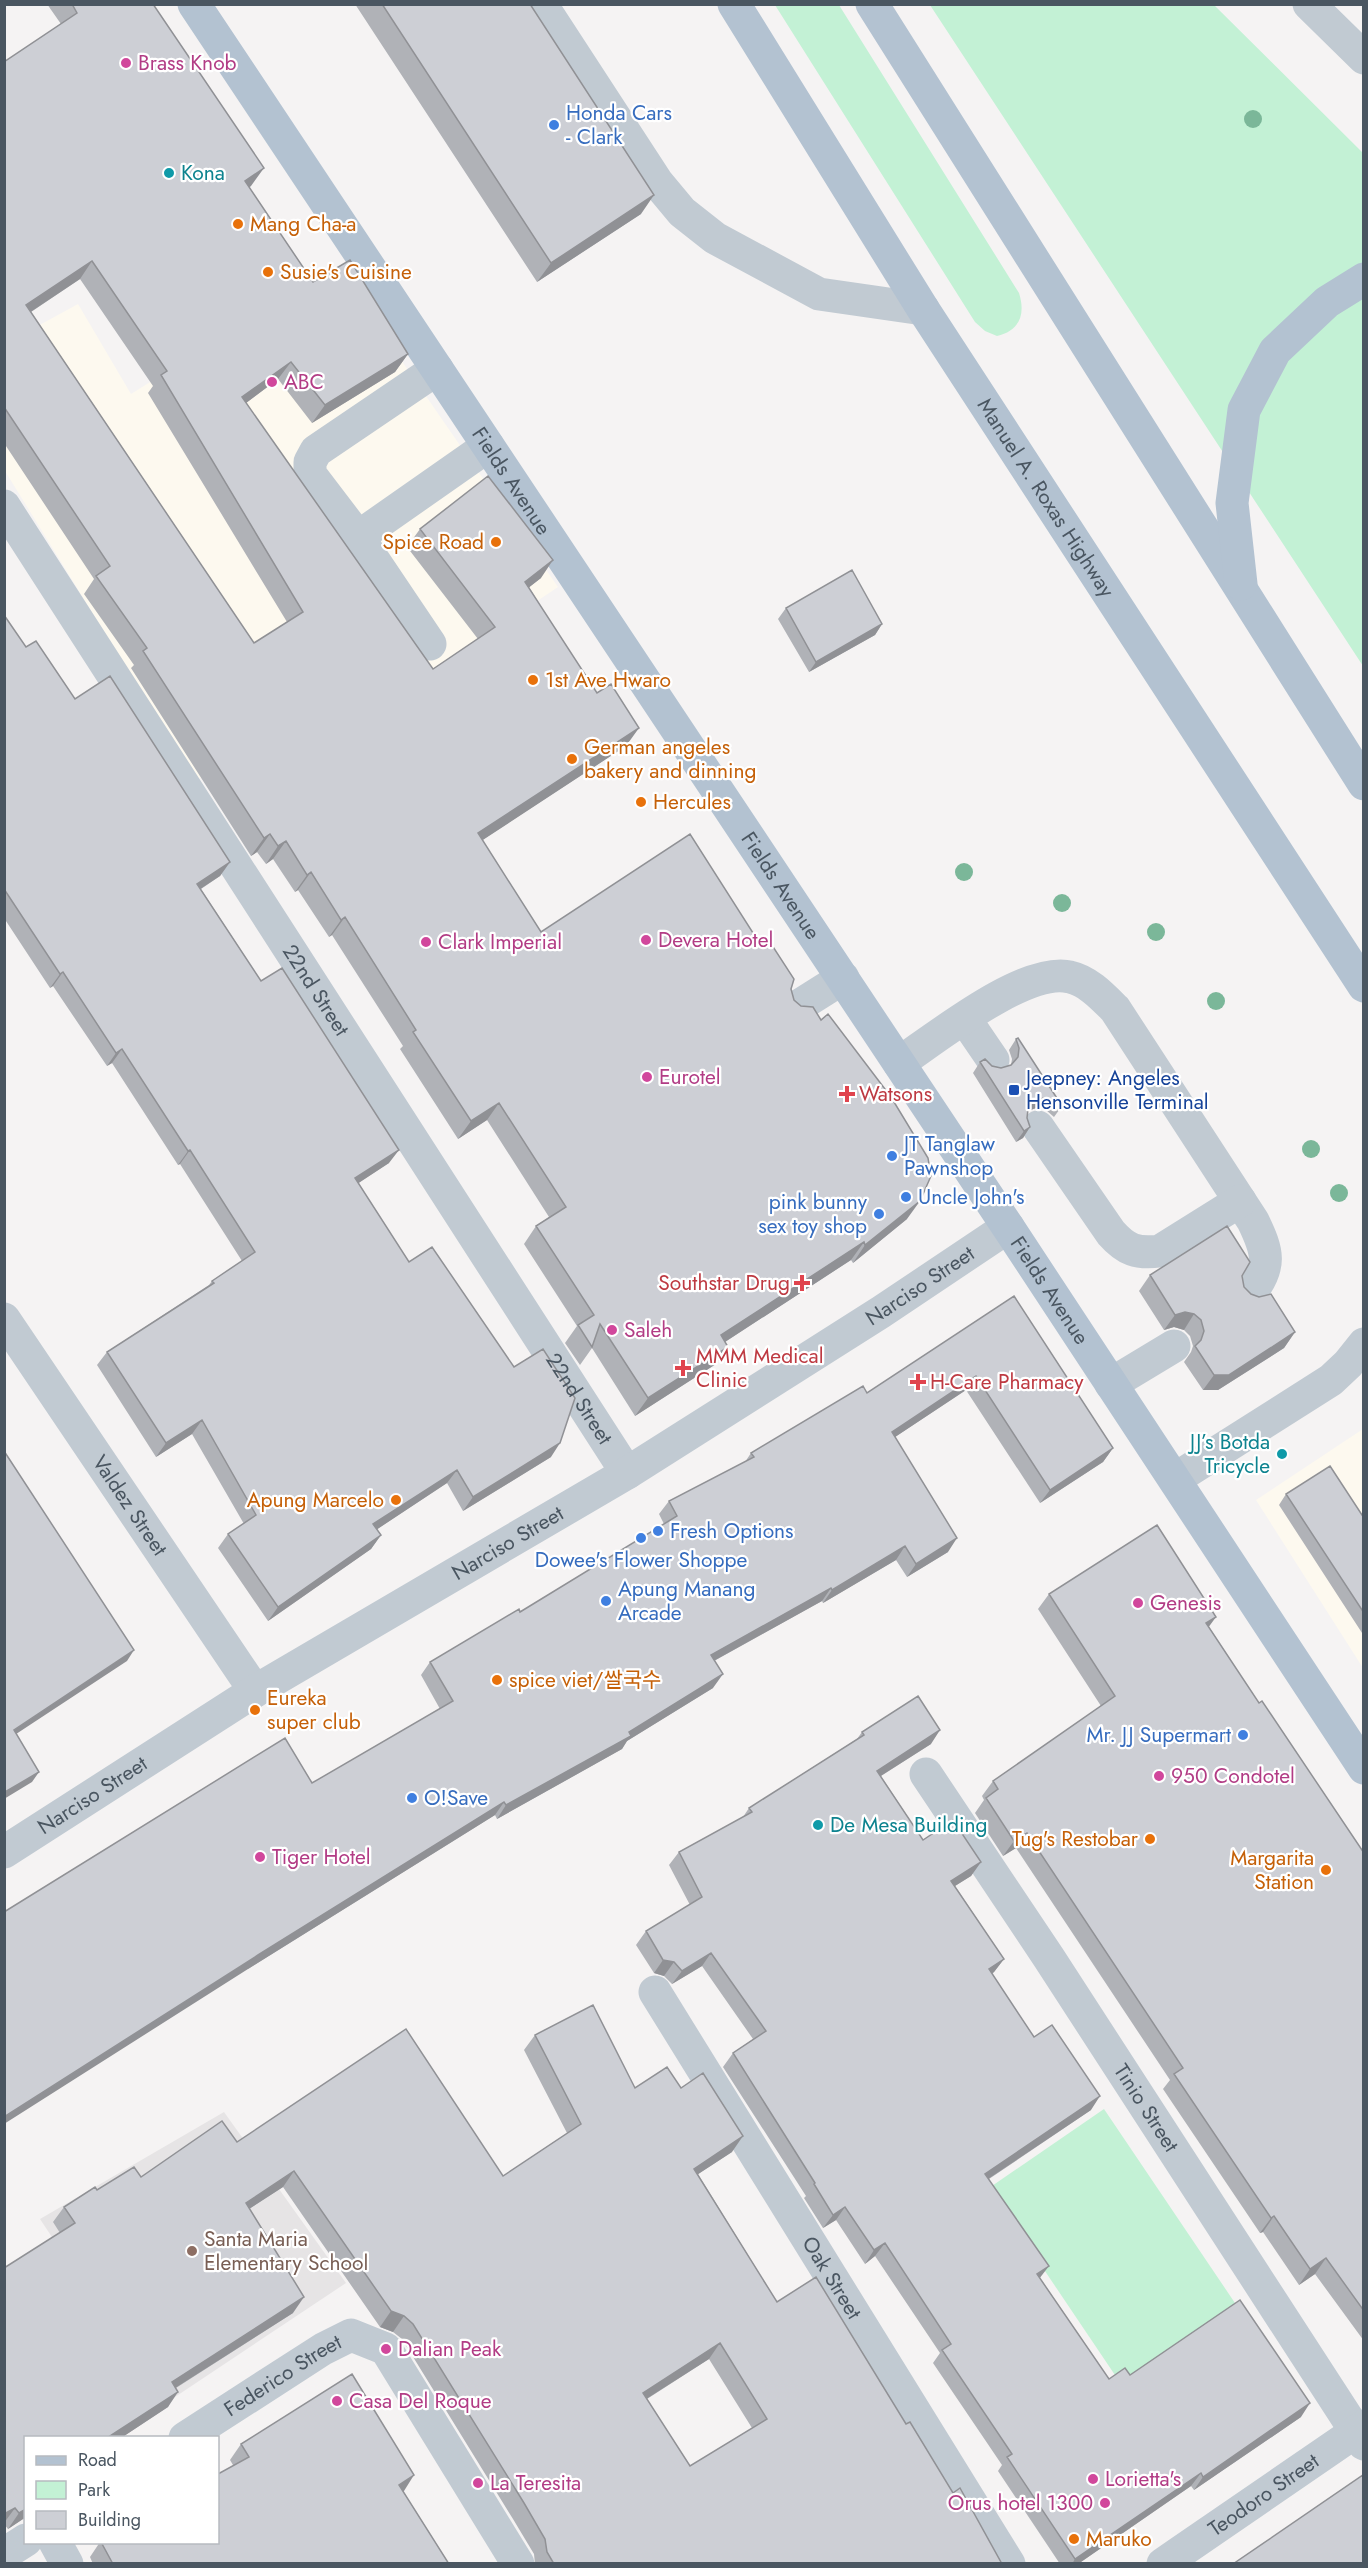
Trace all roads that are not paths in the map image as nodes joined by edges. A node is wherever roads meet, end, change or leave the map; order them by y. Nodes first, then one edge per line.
1 (194, 4) edge
2 (541, 4) edge
3 (734, 4) edge
4 (872, 4) edge
5 (1309, 4) edge
6 (1364, 58) edge
7 (1364, 279) edge
8 (923, 309) junction
9 (437, 369) junction
10 (488, 446) junction
11 (4, 506) edge
12 (358, 537) junction
13 (1242, 592) junction
14 (430, 644) dead end
15 (1364, 784) edge
16 (843, 978) junction
17 (1364, 986) edge
18 (797, 1007) edge
19 (965, 1019) junction
20 (993, 1060) dead end
21 (899, 1063) junction
22 (1038, 1127) dead end
23 (1240, 1201) junction
24 (1008, 1227) junction
25 (1250, 1294) edge
26 (4, 1318) edge
27 (1364, 1344) edge
28 (1174, 1346) edge
29 (1111, 1384) junction
30 (627, 1473) junction
31 (1175, 1479) junction
32 (255, 1691) junction
33 (1364, 1768) edge
34 (926, 1774) dead end
35 (4, 1852) edge
36 (655, 1992) dead end
37 (1361, 2434) edge
38 (188, 2436) edge
39 (24, 2541) edge
40 (56, 2544) edge
41 (4, 2554) edge
42 (67, 2564) edge
43 (518, 2564) edge
44 (1009, 2564) edge
45 (1163, 2564) edge

1 - 9 main road, Fields Avenue
2 - 8 street
3 - 8 main road, Manuel A. Roxas Highway
4 - 13 main road
5 - 6 street
7 - 13 main road
8 - 17 main road, Manuel A. Roxas Highway
9 - 10 main road, Fields Avenue
9 - 12 street
10 - 12 street
10 - 16 main road, Fields Avenue
11 - 30 street, 22nd Street
12 - 14 street
13 - 15 main road
16 - 18 street
16 - 21 main road, Fields Avenue
19 - 20 street
19 - 21 street
19 - 23 street
21 - 24 main road, Fields Avenue
22 - 23 street
23 - 25 street
24 - 29 main road, Fields Avenue
24 - 30 street, Narciso Street
26 - 32 street, Valdez Street
27 - 31 street
28 - 29 street
29 - 31 main road, Fields Avenue
30 - 32 street, Narciso Street
31 - 33 main road, Fields Avenue
32 - 35 street, Narciso Street
34 - 37 street, Tinio Street
36 - 44 street, Oak Street
37 - 45 street, Teodoro Street
38 - 43 street, Federico Street
39 - 41 street
40 - 42 street

